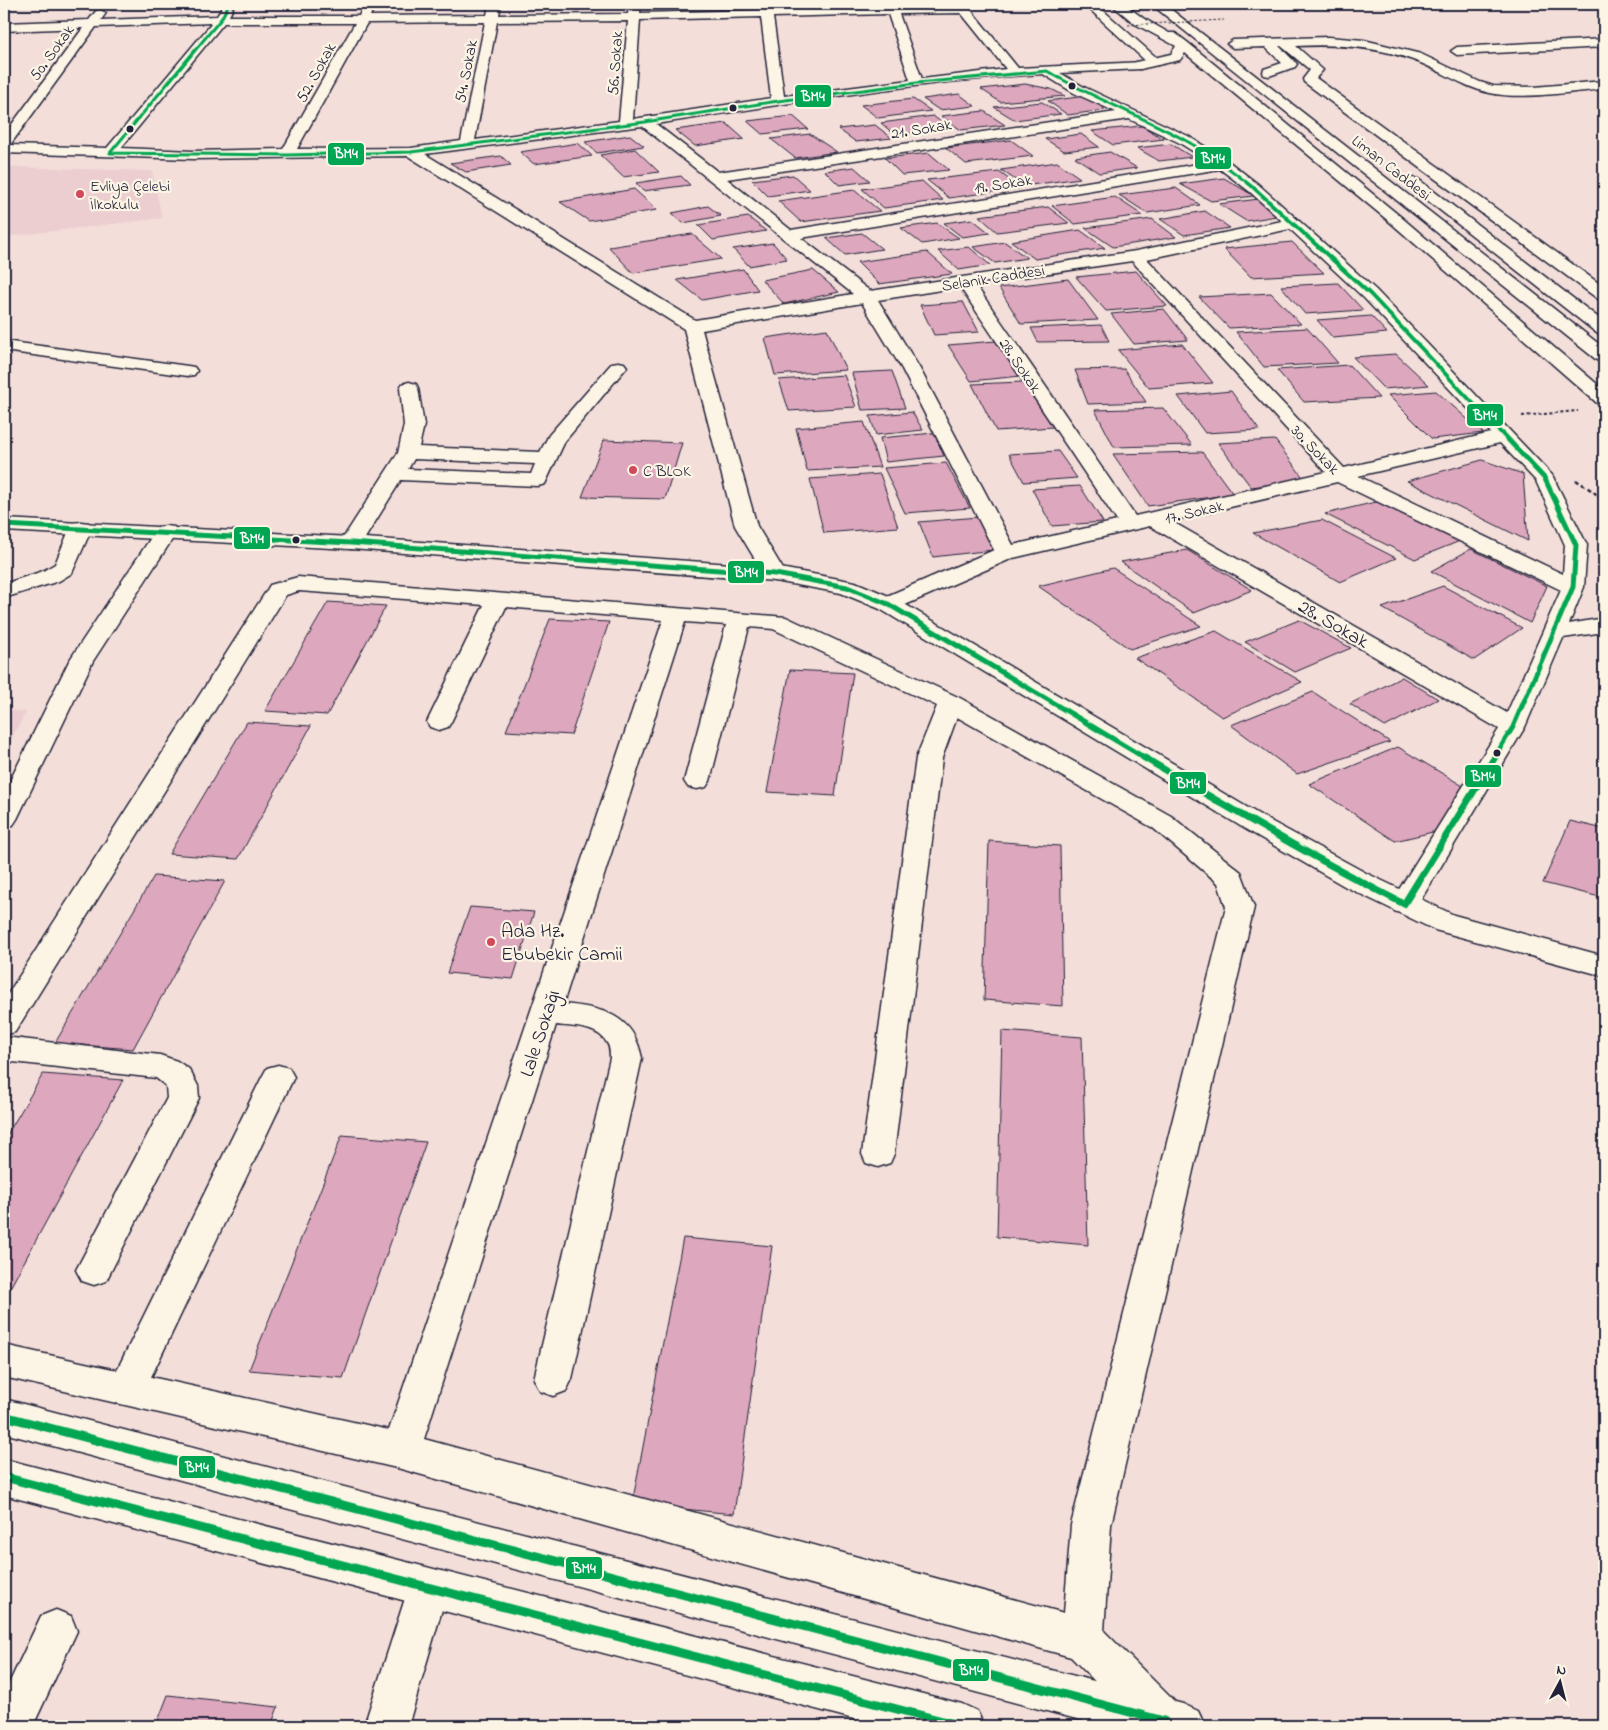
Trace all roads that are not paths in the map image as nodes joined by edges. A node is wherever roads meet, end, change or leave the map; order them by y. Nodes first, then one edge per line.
1 (108, 4) edge
2 (229, 4) edge
3 (369, 4) edge
4 (495, 4) edge
5 (635, 4) edge
6 (1090, 4) edge
7 (1117, 4) edge
8 (1132, 4) edge
9 (1157, 4) edge
10 (962, 6) edge
11 (892, 8) edge
12 (766, 9) edge
13 (634, 18) junction
14 (221, 19) junction
15 (492, 19) junction
16 (362, 20) junction
17 (93, 23) junction
18 (1221, 26) road end
19 (4, 27) edge
20 (1284, 42) junction
21 (1267, 43) junction
22 (1604, 43) edge
23 (1233, 44) junction
24 (1183, 45) junction
25 (1457, 51) dead end
26 (1154, 62) junction
27 (1140, 65) junction
28 (1047, 71) junction
29 (1015, 72) junction
30 (1269, 72) junction
31 (1219, 77) junction
32 (917, 83) junction
33 (1284, 83) dead end
34 (1604, 86) edge
35 (778, 102) junction
36 (1133, 114) junction
37 (645, 122) junction
38 (626, 125) junction
39 (4, 144) edge
40 (467, 144) junction
41 (4, 149) edge
42 (24, 150) junction
43 (411, 152) junction
44 (110, 153) junction
45 (287, 155) junction
46 (4, 160) edge
47 (1223, 164) junction
48 (1400, 172) dead end
49 (714, 177) junction
50 (1292, 224) junction
51 (788, 235) junction
52 (1136, 256) junction
53 (964, 281) junction
54 (1604, 295) edge
55 (867, 297) junction
56 (692, 326) junction
57 (1604, 330) edge
58 (4, 346) edge
59 (1604, 357) edge
60 (618, 367) dead end
61 (188, 371) dead end
62 (409, 388) dead end
63 (1604, 399) edge
64 (1506, 436) junction
65 (408, 453) junction
66 (546, 458) junction
67 (394, 474) junction
68 (1341, 476) junction
69 (1155, 520) junction
70 (1129, 523) junction
71 (4, 524) edge
72 (81, 528) junction
73 (166, 532) junction
74 (351, 543) junction
75 (1006, 553) junction
76 (775, 574) junction
77 (1574, 587) junction
78 (4, 591) edge
79 (498, 600) junction
80 (888, 604) junction
81 (676, 615) junction
82 (739, 620) junction
83 (1604, 625) edge
84 (1553, 633) junction
85 (951, 703) junction
86 (439, 722) dead end
87 (1512, 727) junction
88 (697, 781) dead end
89 (4, 819) edge
90 (1404, 904) junction
91 (1604, 966) edge
92 (545, 1013) junction
93 (4, 1024) edge
94 (4, 1049) edge
95 (278, 1077) dead end
96 (878, 1154) dead end
97 (94, 1270) dead end
98 (4, 1360) edge
99 (553, 1379) dead end
100 (127, 1388) junction
101 (4, 1416) edge
102 (401, 1451) junction
103 (4, 1476) edge
104 (428, 1588) junction
105 (56, 1631) dead end
106 (1083, 1639) junction
107 (1170, 1725) edge
108 (11, 1726) edge
109 (386, 1726) edge
110 (962, 1726) edge

1 - 17 main road, 50. Sokak
2 - 14 main road
3 - 16 main road, 52. Sokak
4 - 15 main road, 54. Sokak
5 - 13 main road, 56. Sokak
6 - 26 main road
7 - 24 main road
8 - 24 main road
9 - 59 main road, Liman Caddesi
10 - 11 main road
10 - 29 main road
11 - 12 main road
11 - 32 main road
12 - 13 main road
12 - 35 main road
13 - 15 main road
13 - 38 main road, 56. Sokak
14 - 16 main road
14 - 17 main road
14 - 44 main road
15 - 16 main road
15 - 40 main road, 54. Sokak
16 - 45 main road, 52. Sokak
17 - 19 main road
17 - 39 main road, 50. Sokak
18 - 23 main road
20 - 21 main road
20 - 34 main road
20 - 54 main road
21 - 23 main road
21 - 30 main road
22 - 25 main road
23 - 30 main road
24 - 26 main road
24 - 31 main road
26 - 27 main road
27 - 28 main road
27 - 31 main road
28 - 29 main road
28 - 36 main road
29 - 32 main road
30 - 33 main road
31 - 63 main road
32 - 35 main road
35 - 37 main road
36 - 47 main road
36 - 49 main road, 21. Sokak
37 - 38 main road
37 - 49 main road
38 - 40 main road
40 - 43 main road
41 - 42 main road
42 - 44 main road
42 - 46 main road
43 - 45 main road
43 - 56 main road
44 - 45 main road
47 - 50 main road
47 - 51 main road, 19. Sokak
48 - 57 main road, Liman Caddesi
49 - 51 main road
50 - 52 main road, Selanik Caddesi
50 - 64 main road
51 - 55 main road
52 - 53 main road, Selanik Caddesi
52 - 68 main road, 30. Sokak
53 - 55 main road, Selanik Caddesi
53 - 70 main road, 28. Sokak
55 - 56 main road, Selanik Caddesi
55 - 75 main road
56 - 76 main road
58 - 61 main road
60 - 66 main road
62 - 65 main road
64 - 68 main road, 17. Sokak
64 - 77 main road
65 - 66 main road
65 - 67 main road
66 - 67 main road
67 - 74 main road
68 - 69 main road, 17. Sokak
68 - 77 main road, 30. Sokak
69 - 70 main road, 17. Sokak
69 - 87 main road, 28. Sokak
70 - 75 main road, 17. Sokak
71 - 72 main road
72 - 73 main road
72 - 78 main road
73 - 74 main road
73 - 89 main road
74 - 76 main road
75 - 80 main road, 17. Sokak
76 - 80 main road
77 - 84 main road
79 - 81 main road
79 - 86 main road
79 - 93 main road
80 - 90 main road
81 - 82 main road
81 - 92 main road, Lale Sokağı
82 - 85 main road
82 - 88 main road
83 - 84 main road
84 - 87 main road
85 - 96 main road
85 - 106 main road
87 - 90 main road
90 - 91 main road
92 - 99 main road
92 - 102 main road, Lale Sokağı
94 - 97 main road
95 - 100 main road
98 - 100 main road
100 - 102 main road
101 - 107 main road
102 - 106 main road
103 - 104 main road
104 - 109 main road
104 - 110 main road
105 - 108 main road
106 - 107 main road

